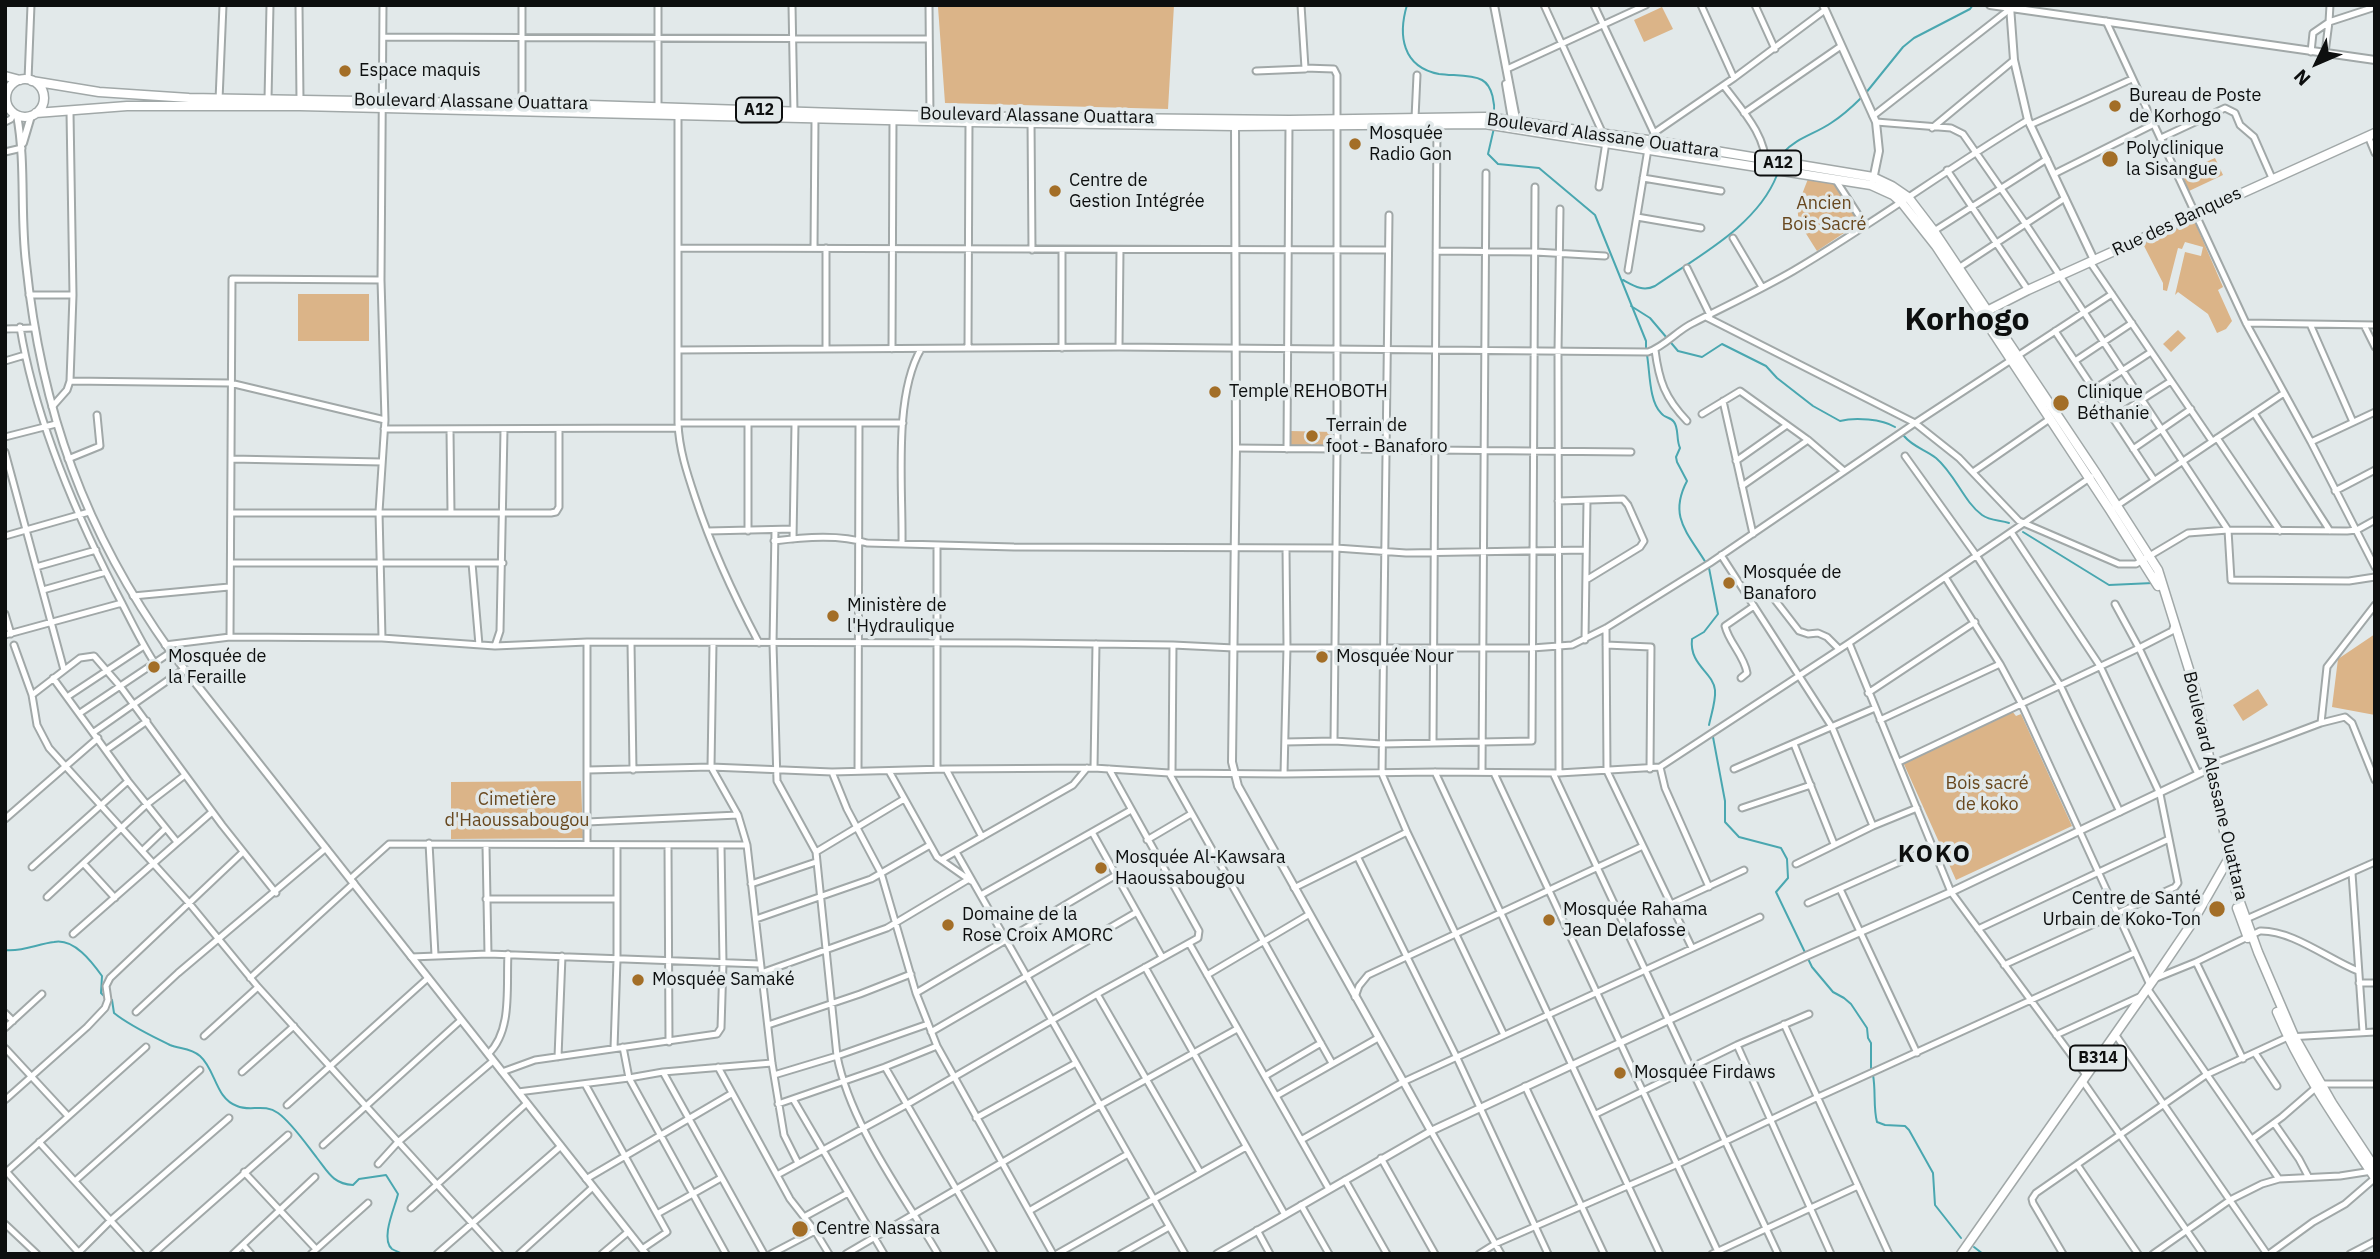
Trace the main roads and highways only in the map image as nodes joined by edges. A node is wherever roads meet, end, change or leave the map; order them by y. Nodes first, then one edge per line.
1 (5, 76) edge
2 (27, 80) junction
3 (6, 98) edge
4 (219, 102) junction
5 (300, 103) junction
6 (34, 115) junction
7 (794, 115) junction
8 (838, 116) junction
9 (930, 118) junction
10 (1031, 119) junction
11 (1436, 121) junction
12 (1338, 122) junction
13 (2371, 134) edge
14 (1984, 313) junction
15 (2146, 557) junction
16 (2160, 585) junction
17 (2227, 862) junction
18 (2374, 1172) edge
19 (1961, 1254) edge

1 - 2 main road, A12
2 - 3 main road
2 - 4 main road, Boulevard Alassane Ouattara / A12
2 - 6 main road
3 - 6 main road
4 - 5 main road, Boulevard Alassane Ouattara / A12
4 - 5 main road, Boulevard Alassane Ouattara / A12
4 - 6 main road, Boulevard Alassane Ouattara / A12
5 - 7 main road, Boulevard Alassane Ouattara / A12
7 - 8 main road, Boulevard Alassane Ouattara / A12
7 - 8 main road, Boulevard Alassane Ouattara / A12
8 - 9 main road, Boulevard Alassane Ouattara / A12
8 - 9 main road, Boulevard Alassane Ouattara / A12
9 - 10 main road, Boulevard Alassane Ouattara / A12
9 - 10 main road, Boulevard Alassane Ouattara / A12
10 - 12 main road, Boulevard Alassane Ouattara / A12
11 - 12 main road, Boulevard Alassane Ouattara / A12
11 - 12 main road, Boulevard Alassane Ouattara / A12
11 - 14 main road, Boulevard Alassane Ouattara / A12
13 - 14 main road, Rue des Banques
14 - 15 main road, Boulevard Alassane Ouattara / A12
15 - 16 main road, Boulevard Alassane Ouattara / A12
15 - 16 main road, Boulevard Alassane Ouattara / A12
16 - 17 main road, Boulevard Alassane Ouattara / A12
17 - 18 main road, Boulevard Alassane Ouattara / A12
17 - 19 main road, B314

